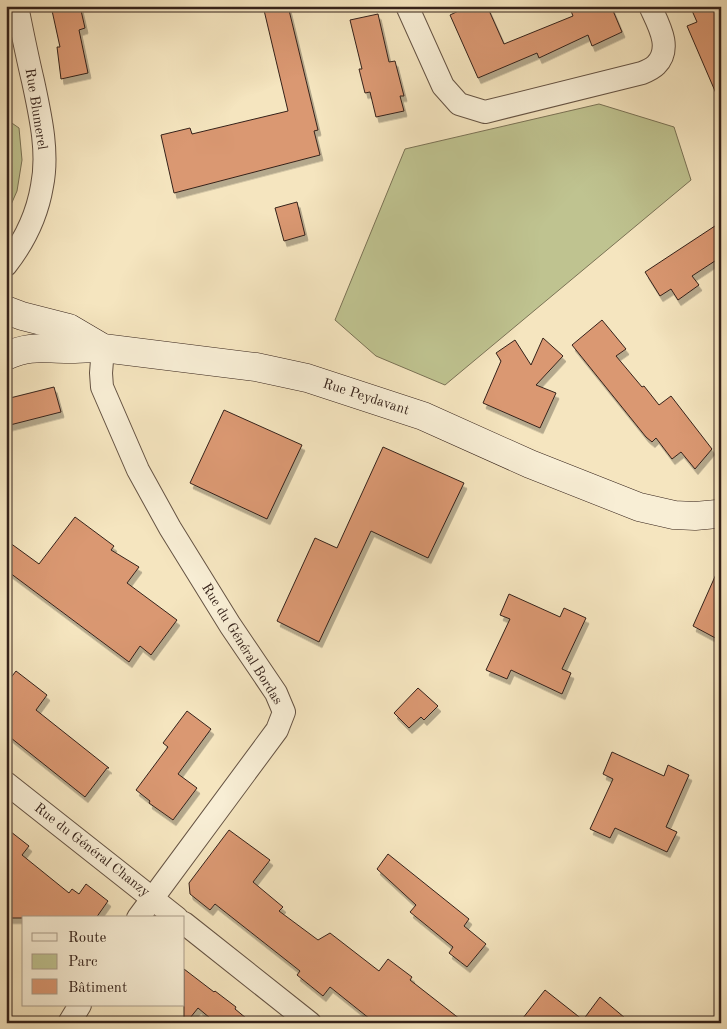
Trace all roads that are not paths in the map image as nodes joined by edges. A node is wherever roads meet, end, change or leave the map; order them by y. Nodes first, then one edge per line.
1 (17, 6) edge
2 (407, 6) edge
3 (650, 6) edge
4 (6, 265) edge
5 (6, 310) edge
6 (103, 348) junction
7 (6, 356) edge
8 (720, 511) edge
9 (6, 783) edge
10 (152, 898) junction
11 (139, 916) edge
12 (174, 916) edge
13 (185, 924) edge
14 (79, 1006) edge
15 (69, 1023) edge
16 (310, 1023) edge

1 - 4 street, Rue Blumerel
2 - 3 street
5 - 6 street, Rue Peydavant
6 - 7 street
6 - 8 street, Rue Peydavant
6 - 10 street, Rue du Général Bordas
9 - 10 street, Rue du Général Chanzy
10 - 11 street, Rue du Général Bordas
10 - 12 street, Rue du Général Chanzy
13 - 16 street
14 - 15 street

